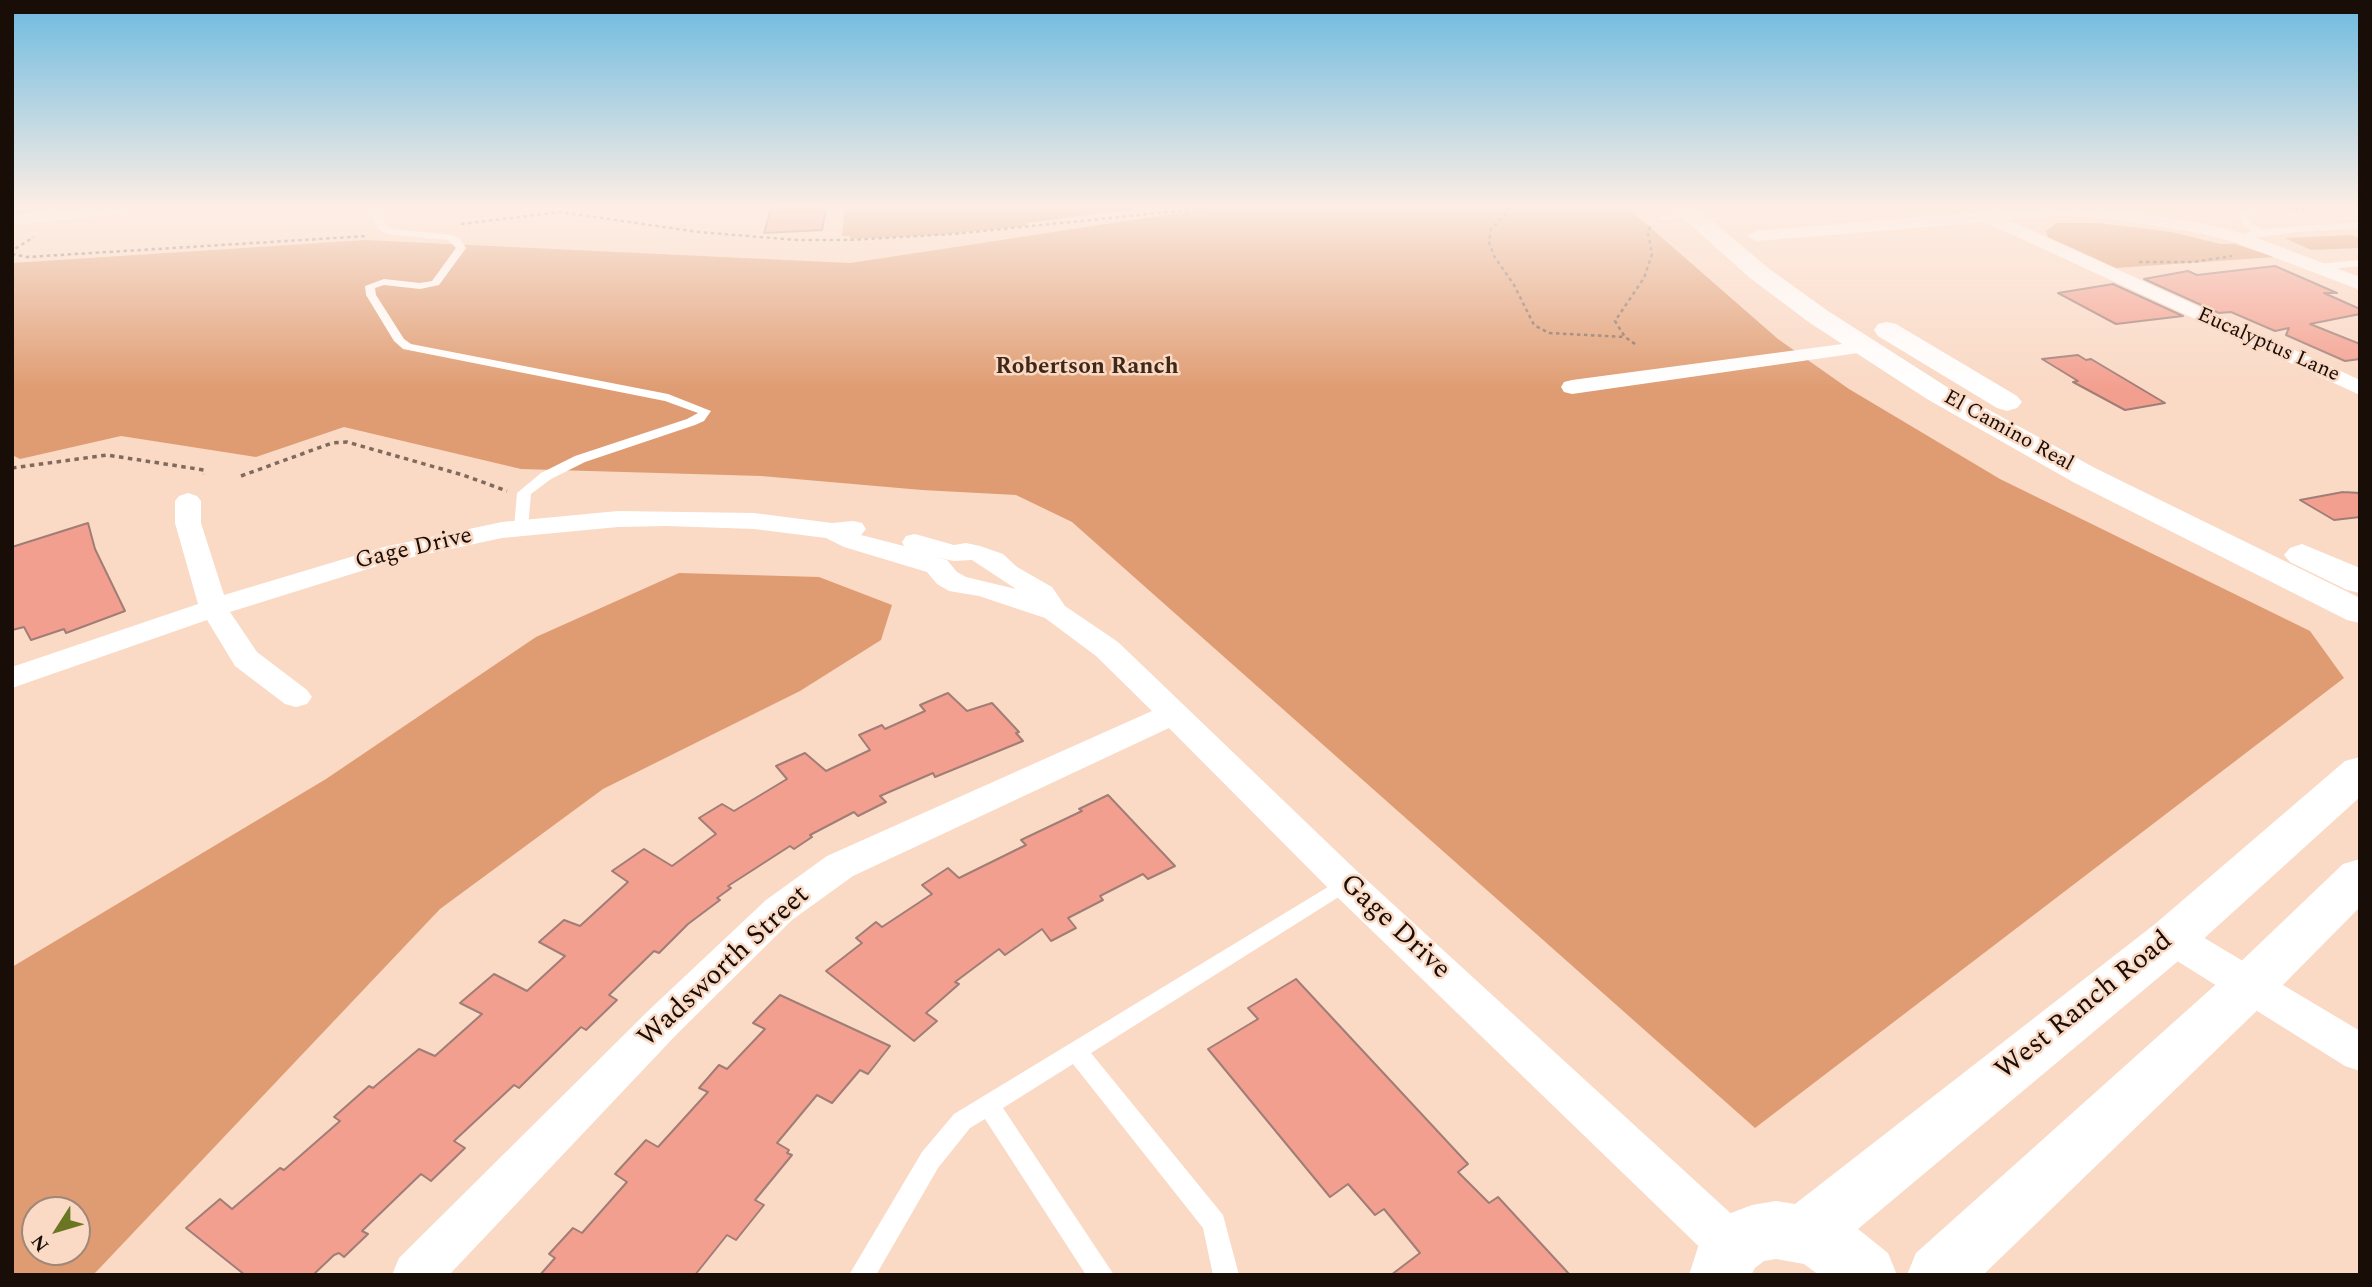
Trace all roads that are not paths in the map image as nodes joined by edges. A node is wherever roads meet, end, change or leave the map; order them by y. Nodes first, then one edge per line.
1 (447, 268) edge
2 (1752, 268) edge
3 (2098, 268) edge
4 (2322, 268) edge
5 (1816, 282) dead end
6 (2360, 284) edge
7 (1866, 346) junction
8 (1572, 387) dead end
9 (2360, 388) edge
10 (188, 501) dead end
11 (522, 514) junction
12 (2360, 582) edge
13 (214, 609) junction
14 (2360, 612) edge
15 (12, 678) edge
16 (296, 697) dead end
17 (1173, 714) junction
18 (2360, 772) edge
19 (2360, 877) edge
20 (1346, 883) junction
21 (2172, 938) junction
22 (2250, 985) junction
23 (1076, 1051) junction
24 (2360, 1054) edge
25 (988, 1105) junction
26 (1804, 1234) junction
27 (1726, 1261) edge
28 (416, 1275) edge
29 (862, 1275) edge
30 (1101, 1275) edge
31 (1226, 1275) edge
32 (1866, 1275) edge
33 (1938, 1275) edge

1 - 11 lane
2 - 7 main road, El Camino Real
3 - 9 street, Eucalyptus Lane
4 - 6 street
5 - 12 main road, El Camino Real
7 - 8 street
7 - 14 main road, El Camino Real
10 - 13 street
11 - 13 street, Gage Drive
11 - 17 street, Gage Drive
13 - 15 street, Gage Drive
13 - 16 street
17 - 20 street, Gage Drive
17 - 28 street, Wadsworth Street
18 - 21 main road, West Ranch Road
19 - 22 main road
20 - 23 lane
20 - 27 street, Gage Drive
21 - 22 street
21 - 26 main road, West Ranch Road
22 - 24 street
22 - 33 main road
23 - 25 lane
23 - 31 lane
25 - 29 lane
25 - 30 lane
26 - 27 main road
26 - 32 main road

